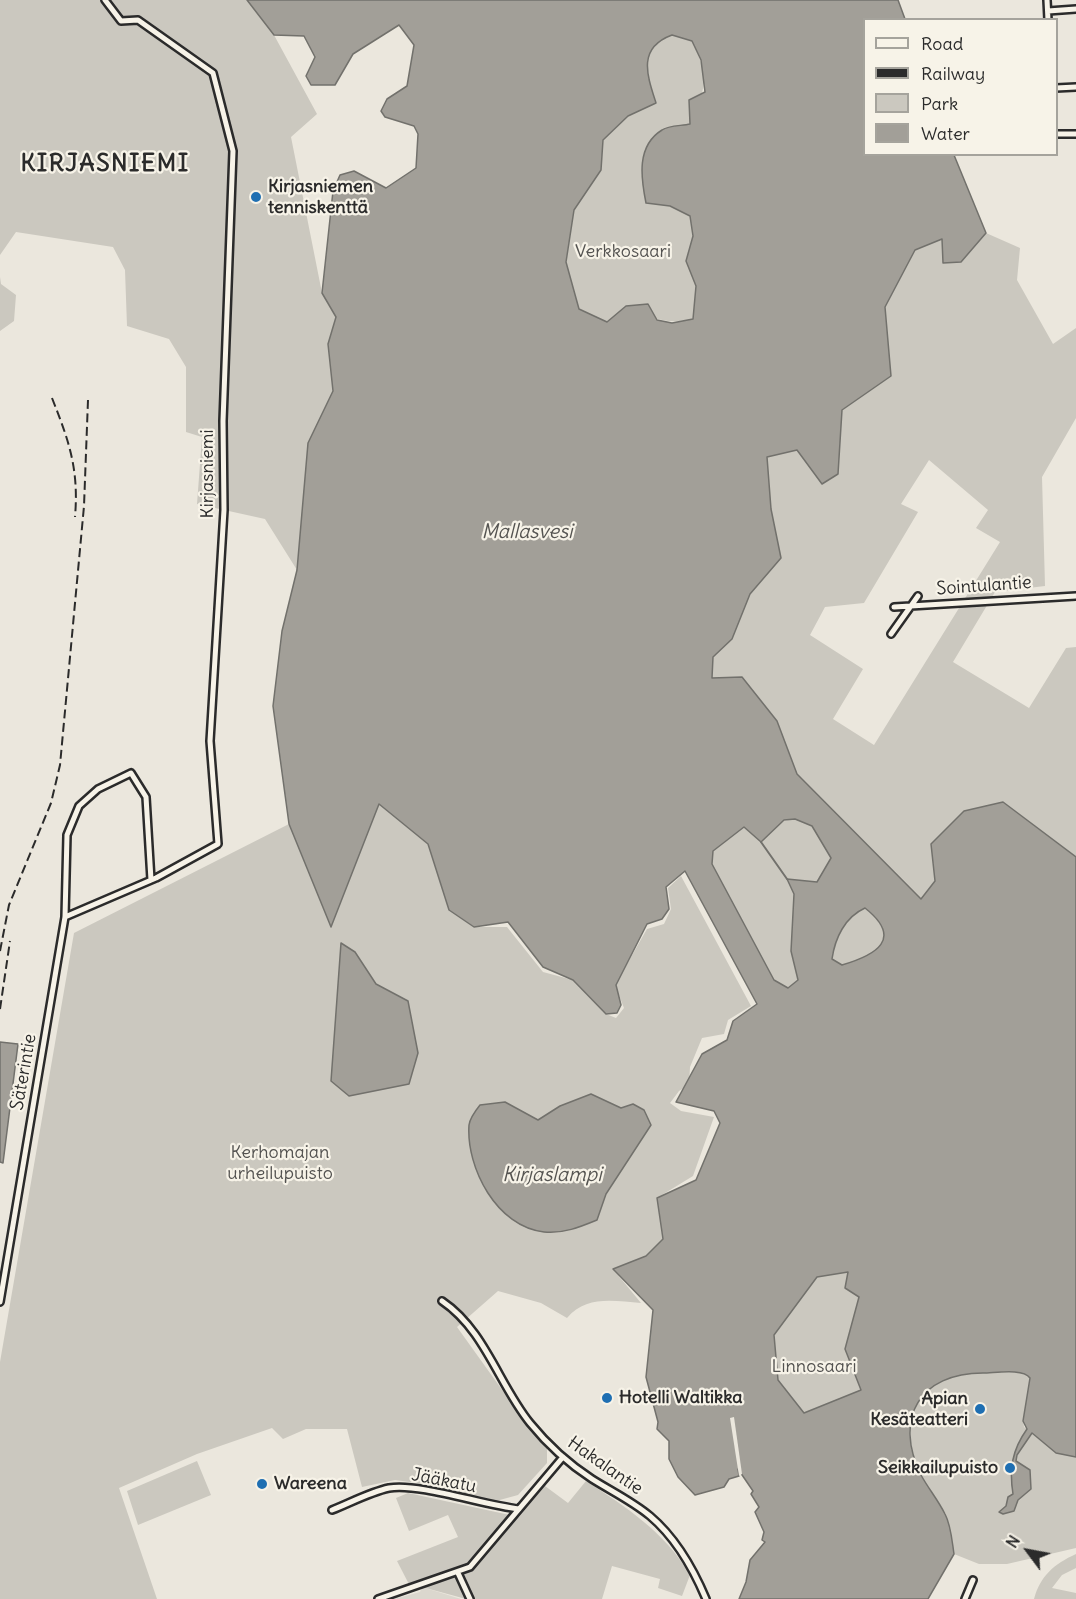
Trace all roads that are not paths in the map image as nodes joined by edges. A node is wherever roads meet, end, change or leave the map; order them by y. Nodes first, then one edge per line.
1 (105, 0) edge
2 (1047, 0) edge
3 (1076, 9) edge
4 (1048, 11) junction
5 (1048, 18) edge
6 (1076, 87) edge
7 (1058, 88) edge
8 (1058, 134) edge
9 (1076, 134) edge
10 (918, 596) dead end
11 (1076, 596) edge
12 (894, 607) dead end
13 (912, 607) junction
14 (891, 634) dead end
15 (151, 880) junction
16 (65, 917) junction
17 (442, 1301) dead end
18 (0, 1302) edge
19 (563, 1456) junction
20 (519, 1509) junction
21 (332, 1510) dead end
22 (458, 1573) junction
23 (973, 1580) dead end
24 (378, 1599) edge
25 (470, 1599) edge
26 (706, 1599) edge
27 (965, 1599) edge

1 - 15 street, Kirjasniemi
2 - 4 street
3 - 4 street
4 - 5 street
6 - 7 street
8 - 9 street
10 - 13 street
11 - 13 street, Sointulantie
12 - 13 street, Sointulantie
13 - 14 street
15 - 16 street, Kirjasniemi
15 - 16 street, Säterintie
16 - 18 street, Säterintie
17 - 19 street, Hakalantie
19 - 20 street
19 - 26 street, Hakalantie
20 - 21 street, Jääkatu
20 - 22 street
22 - 24 street
22 - 25 street
23 - 27 street

